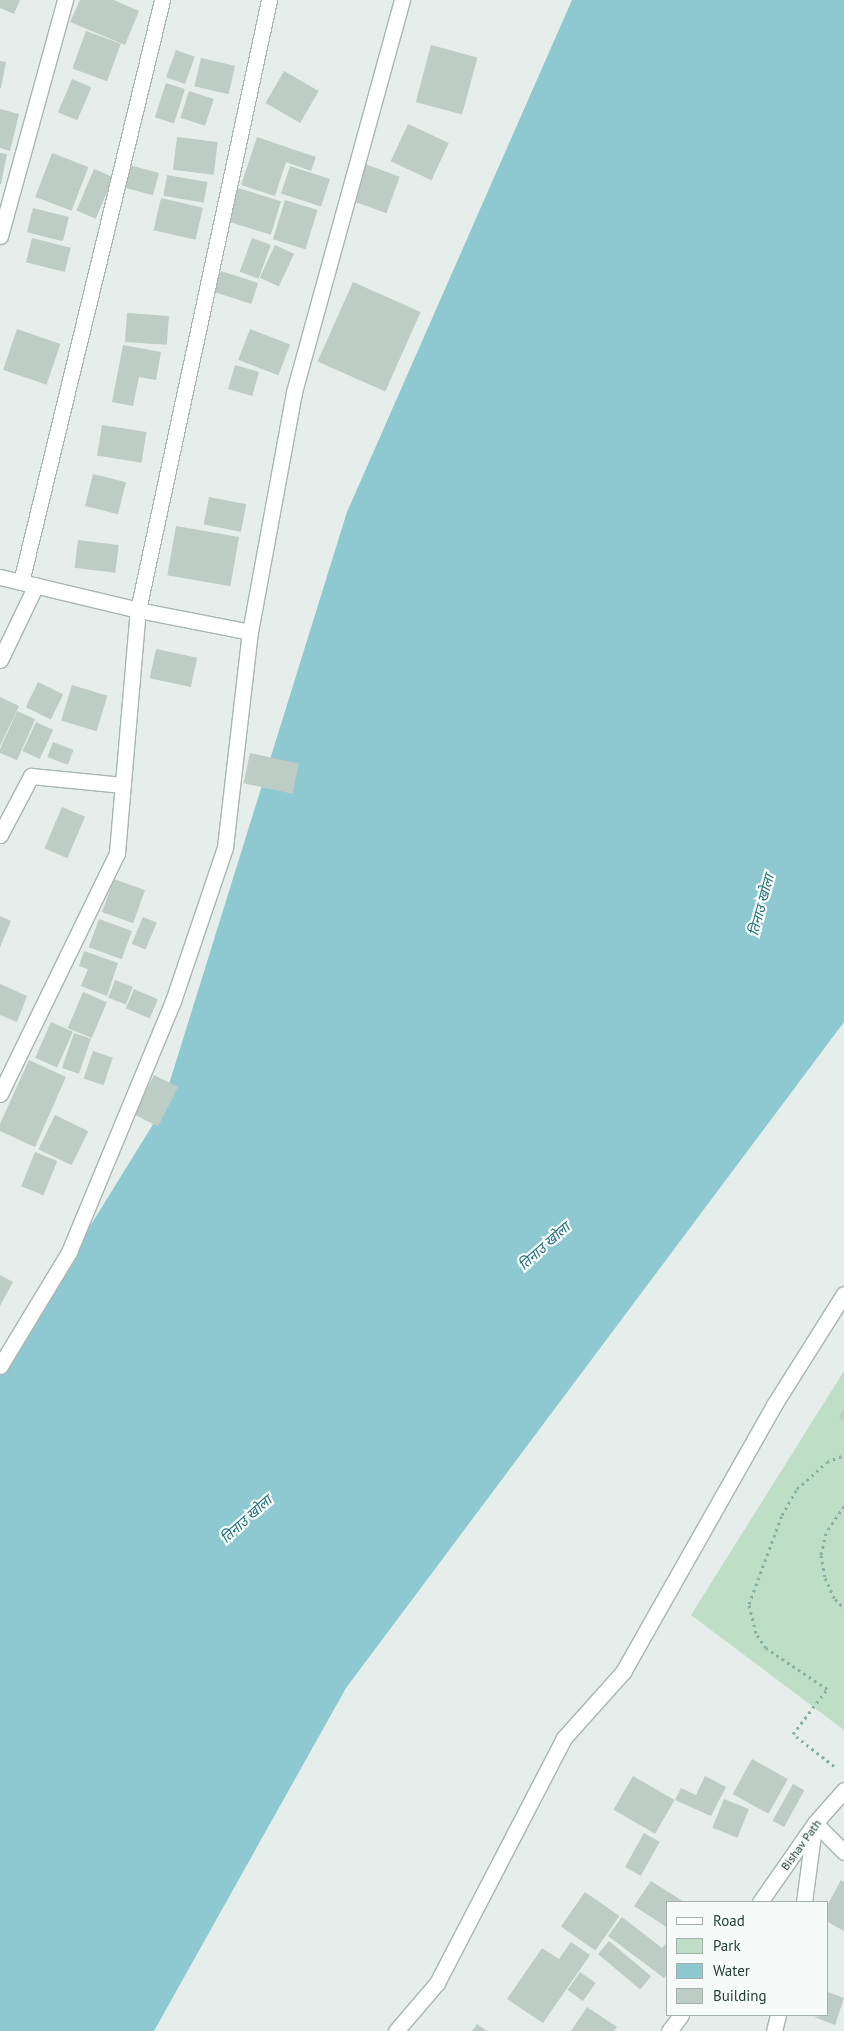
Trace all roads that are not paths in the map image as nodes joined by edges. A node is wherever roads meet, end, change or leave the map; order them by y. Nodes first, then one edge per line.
1 (65, 0) edge
2 (162, 0) edge
3 (269, 0) edge
4 (402, 0) edge
5 (0, 236) edge
6 (0, 576) edge
7 (21, 582) junction
8 (36, 585) junction
9 (138, 610) junction
10 (250, 632) junction
11 (0, 660) edge
12 (123, 785) junction
13 (0, 835) edge
14 (0, 1094) edge
15 (844, 1294) edge
16 (0, 1366) edge
17 (844, 1790) edge
18 (815, 1823) junction
19 (844, 1852) edge
20 (761, 1901) edge
21 (804, 1901) edge
22 (680, 2016) edge
23 (778, 2016) edge
24 (396, 2031) edge
25 (669, 2031) edge
26 (774, 2031) edge

1 - 5 street
2 - 7 street
3 - 9 street
4 - 10 street
6 - 7 street
7 - 8 street
8 - 9 street
8 - 11 street
9 - 10 street
9 - 12 street
10 - 16 street
12 - 13 street
12 - 14 street
15 - 24 street
17 - 18 street, Bishav Path
18 - 19 street
18 - 20 street, Bishav Path
18 - 21 street
22 - 25 street
23 - 26 street

